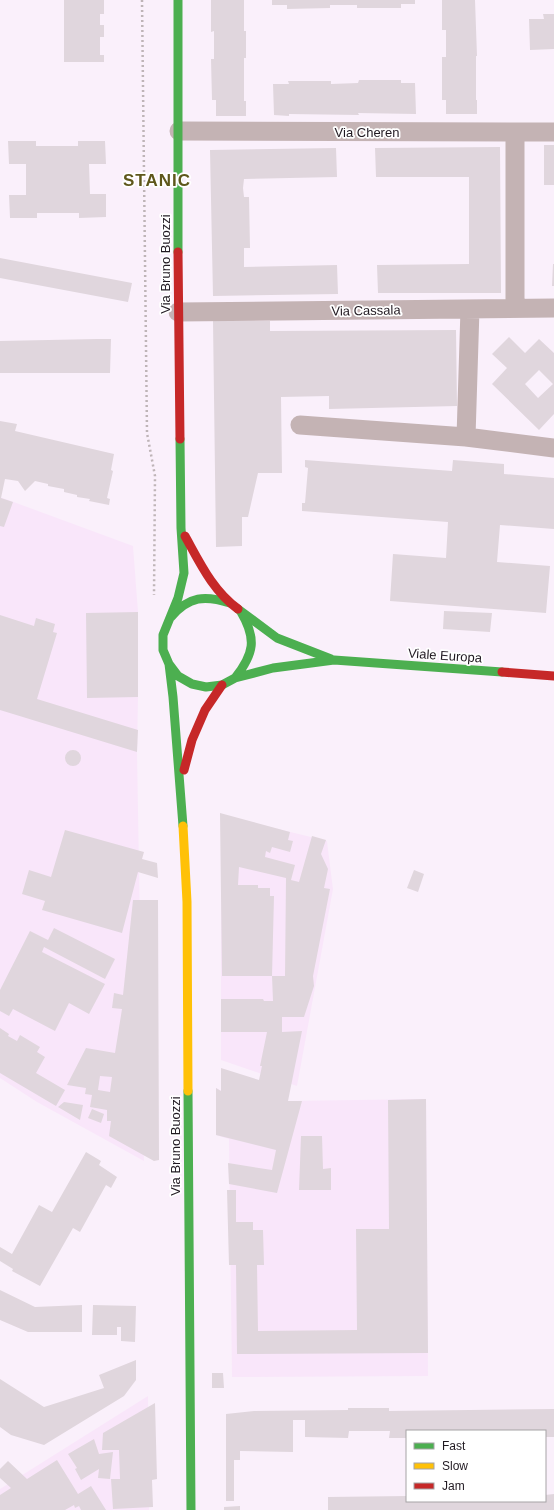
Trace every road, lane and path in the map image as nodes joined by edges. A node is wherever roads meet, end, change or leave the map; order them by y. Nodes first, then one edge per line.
1 (142, 0) edge
2 (178, 0) edge
3 (179, 131) junction
4 (515, 132) junction
5 (554, 132) edge
6 (515, 308) junction
7 (554, 308) edge
8 (470, 309) junction
9 (178, 312) junction
10 (300, 425) dead end
11 (466, 437) junction
12 (554, 448) edge
13 (180, 528) junction
14 (182, 581) junction
15 (230, 603) junction
16 (241, 612) junction
17 (168, 620) junction
18 (334, 660) junction
19 (169, 664) junction
20 (554, 676) edge
21 (235, 678) junction
22 (222, 685) junction
23 (180, 783) junction
24 (191, 1510) edge

1 - 14 path
2 - 3 main road, Via Bruno Buozzi
3 - 4 street, Via Cheren
3 - 9 main road, Via Bruno Buozzi
4 - 5 street, Via Cheren
4 - 6 street
6 - 7 street, Via Cassala
6 - 8 street, Via Cassala
8 - 9 street, Via Cassala
8 - 11 street
9 - 13 main road, Via Bruno Buozzi
10 - 11 street
11 - 12 street
13 - 14 main road, Via Bruno Buozzi
13 - 15 main road
14 - 17 main road, Via Bruno Buozzi
15 - 16 main road
15 - 17 main road
16 - 18 main road
16 - 21 main road
17 - 19 main road
18 - 20 main road, Viale Europa
18 - 21 main road
19 - 22 main road
19 - 23 main road, Via Bruno Buozzi
21 - 22 main road
22 - 23 main road
23 - 24 main road, Via Bruno Buozzi

